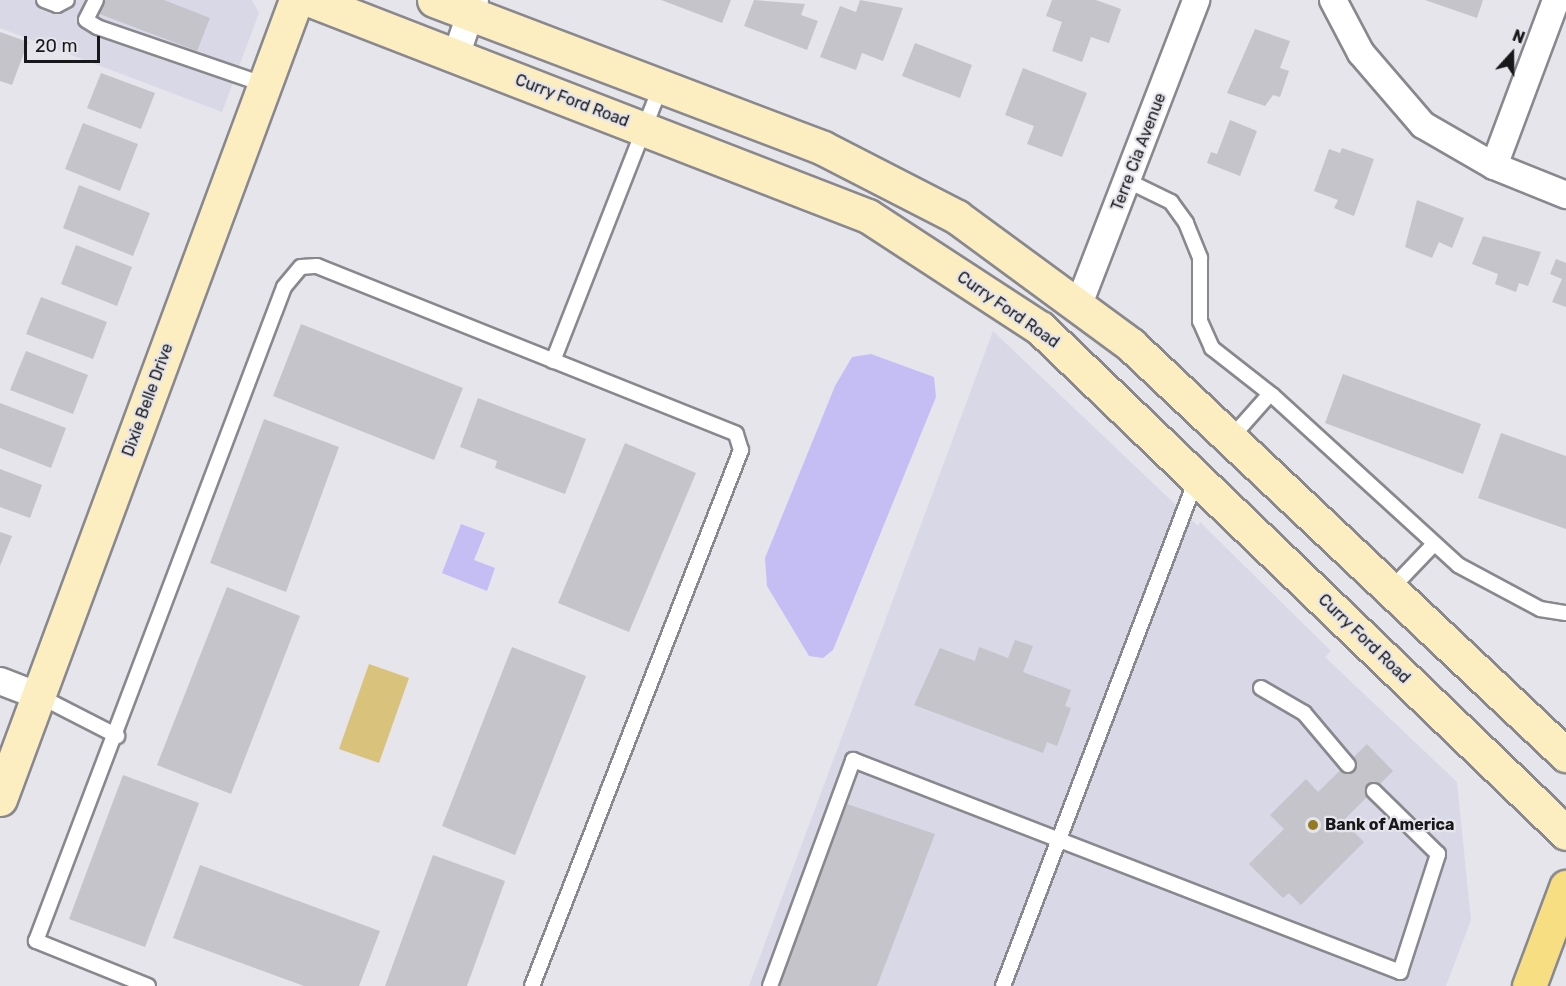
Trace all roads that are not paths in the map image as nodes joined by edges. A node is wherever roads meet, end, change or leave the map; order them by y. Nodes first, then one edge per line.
1 (44, 0) edge
2 (67, 0) edge
3 (96, 0) edge
4 (296, 0) edge
5 (311, 0) edge
6 (434, 0) edge
7 (1196, 0) edge
8 (1333, 0) edge
9 (1556, 0) edge
10 (472, 7) edge
11 (456, 56) junction
12 (265, 85) junction
13 (661, 86) junction
14 (644, 129) junction
15 (1494, 166) junction
16 (1128, 181) junction
17 (1566, 195) edge
18 (868, 216) junction
19 (1078, 304) junction
20 (553, 361) junction
21 (1270, 394) junction
22 (1230, 439) junction
23 (1197, 478) junction
24 (1434, 544) junction
25 (1390, 590) junction
26 (1566, 613) edge
27 (0, 681) edge
28 (1261, 688) dead end
29 (39, 696) junction
30 (117, 736) junction
31 (1566, 755) edge
32 (1348, 765) dead end
33 (1374, 791) dead end
34 (0, 799) edge
35 (1566, 833) edge
36 (1058, 842) junction
37 (1566, 887) edge
38 (148, 986) edge
39 (532, 986) edge
40 (770, 986) edge
41 (1003, 986) edge
42 (1529, 986) edge

1 - 2 lane
3 - 12 lane
4 - 12 main road, Dixie Belle Drive
5 - 11 main road, Curry Ford Road
6 - 10 main road
7 - 16 street, Terre Cia Avenue
8 - 15 street
9 - 15 street
10 - 11 street
10 - 13 main road
11 - 14 main road, Curry Ford Road
12 - 29 main road, Dixie Belle Drive
13 - 14 lane
13 - 19 main road
14 - 18 main road, Curry Ford Road
14 - 20 lane
15 - 17 street
16 - 19 street, Terre Cia Avenue
16 - 21 lane
18 - 19 main road
18 - 23 main road, Curry Ford Road
19 - 22 main road
20 - 30 lane
20 - 39 lane
21 - 22 lane
21 - 24 lane
22 - 25 main road
23 - 35 main road, Curry Ford Road
23 - 36 lane
24 - 25 lane
24 - 26 lane
25 - 31 main road
27 - 29 street
28 - 32 lane
29 - 30 lane
29 - 34 main road, Dixie Belle Drive
30 - 38 lane
33 - 36 lane
36 - 40 lane
36 - 41 lane
37 - 42 main road

